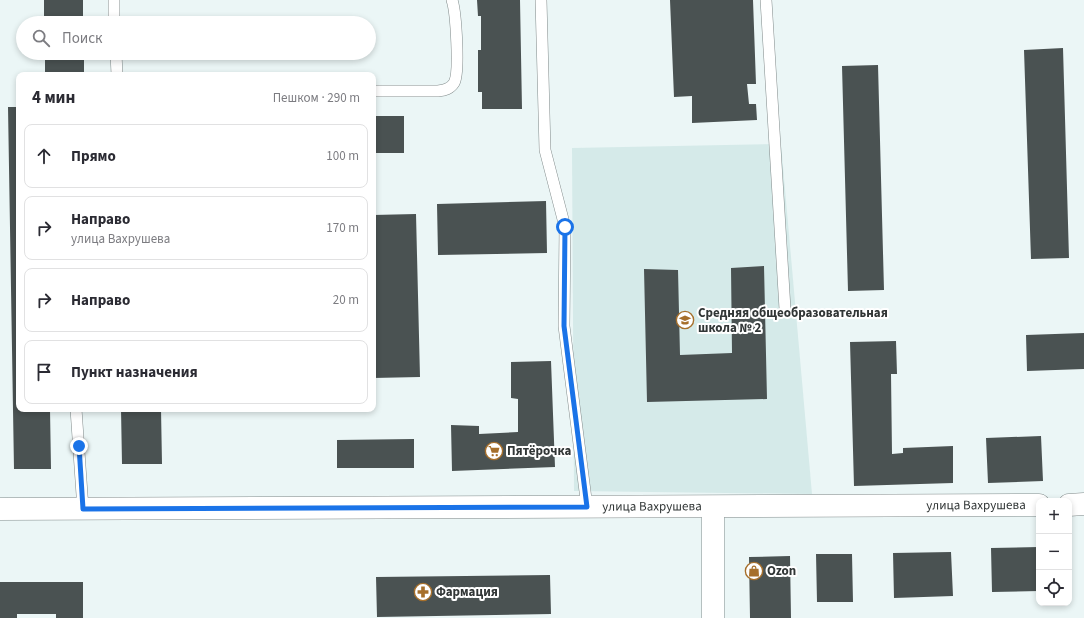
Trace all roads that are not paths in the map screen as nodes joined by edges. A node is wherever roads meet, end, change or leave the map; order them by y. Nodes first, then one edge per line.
1 (114, 0) edge
2 (452, 0) edge
3 (541, 0) edge
4 (766, 0) edge
5 (114, 16) edge
6 (116, 60) edge
7 (117, 72) edge
8 (376, 91) edge
9 (785, 308) dead end
10 (76, 412) edge
11 (1084, 504) edge
12 (1036, 505) edge
13 (1072, 505) edge
14 (587, 507) junction
15 (713, 507) junction
16 (0, 509) edge
17 (83, 509) junction
18 (713, 618) edge

1 - 5 lane
2 - 8 lane
3 - 14 lane
4 - 9 lane
6 - 7 lane
10 - 17 lane
11 - 13 street
12 - 15 street, улица Вахрушева
14 - 15 street, улица Вахрушева
14 - 17 street, улица Вахрушева
15 - 18 street
16 - 17 street, улица Вахрушева

